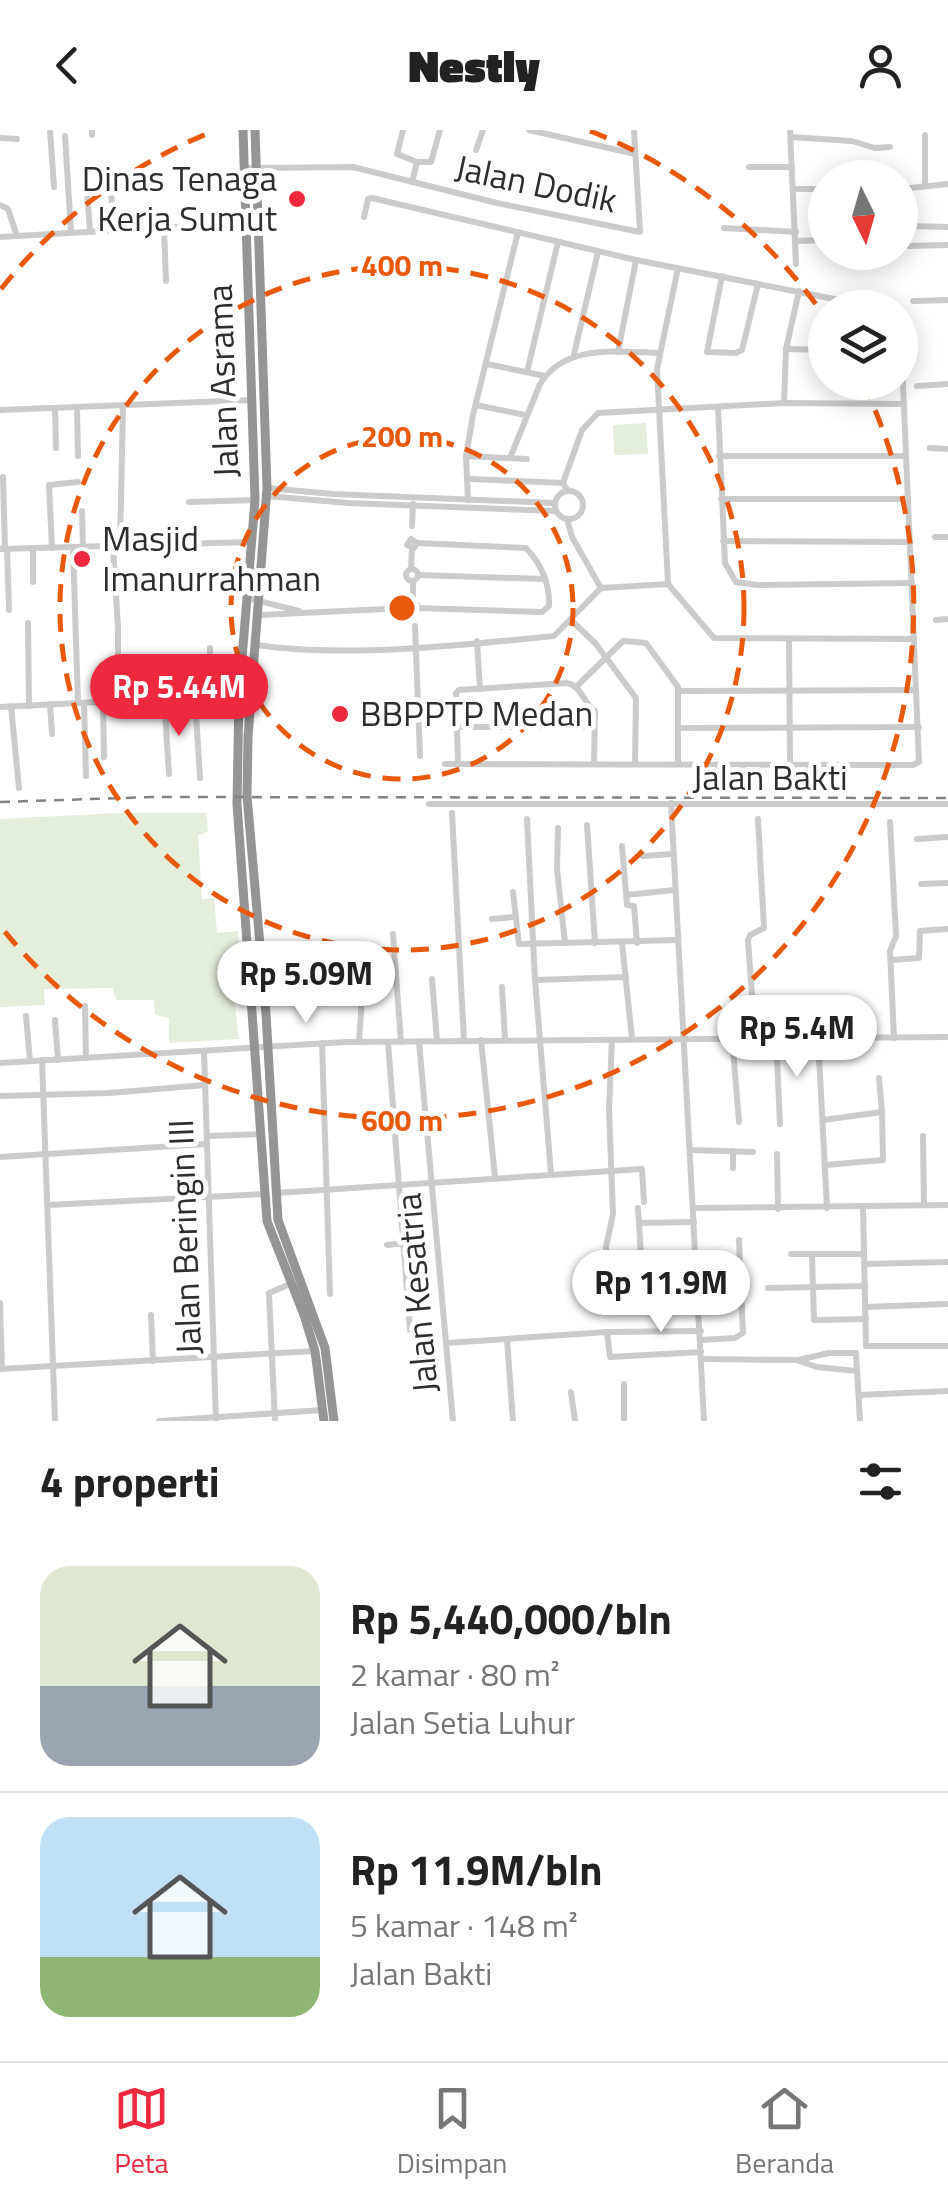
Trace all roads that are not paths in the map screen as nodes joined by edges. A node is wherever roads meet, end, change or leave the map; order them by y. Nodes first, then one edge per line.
1 (50, 130) edge
2 (242, 130) edge
3 (255, 130) edge
4 (403, 130) edge
5 (440, 130) edge
6 (483, 130) edge
7 (528, 130) edge
8 (634, 130) edge
9 (791, 134) edge
10 (5, 135) edge
11 (925, 135) dead end
12 (65, 136) dead end
13 (17, 139) dead end
14 (890, 147) dead end
15 (476, 150) dead end
16 (636, 154) junction
17 (418, 162) junction
18 (750, 167) dead end
19 (792, 167) junction
20 (244, 168) junction
21 (257, 168) junction
22 (86, 178) dead end
23 (110, 180) dead end
24 (412, 182) junction
25 (948, 184) edge
26 (924, 186) junction
27 (54, 187) dead end
28 (918, 187) edge
29 (793, 189) junction
30 (808, 189) edge
31 (0, 205) edge
32 (364, 217) dead end
33 (245, 223) junction
34 (918, 226) edge
35 (948, 227) edge
36 (164, 228) junction
37 (724, 228) dead end
38 (114, 230) junction
39 (90, 231) junction
40 (71, 232) junction
41 (518, 232) junction
42 (17, 236) junction
43 (796, 236) junction
44 (0, 237) edge
45 (808, 238) edge
46 (558, 242) junction
47 (948, 245) edge
48 (918, 246) edge
49 (598, 252) junction
50 (636, 260) junction
51 (796, 264) dead end
52 (678, 268) junction
53 (722, 276) junction
54 (166, 281) dead end
55 (758, 284) junction
56 (798, 291) junction
57 (808, 293) edge
58 (948, 300) edge
59 (918, 302) edge
60 (786, 349) junction
61 (808, 350) edge
62 (618, 352) junction
63 (660, 352) junction
64 (573, 356) junction
65 (487, 364) junction
66 (527, 372) junction
67 (545, 376) junction
68 (948, 384) edge
69 (918, 386) edge
70 (252, 400) junction
71 (903, 400) edge
72 (784, 403) junction
73 (903, 404) junction
74 (476, 405) junction
75 (122, 406) junction
76 (718, 407) junction
77 (55, 408) junction
78 (78, 408) junction
79 (658, 409) junction
80 (0, 410) edge
81 (525, 416) junction
82 (56, 448) dead end
83 (930, 448) dead end
84 (948, 449) edge
85 (78, 456) dead end
86 (466, 456) junction
87 (719, 456) junction
88 (906, 456) junction
89 (510, 458) junction
90 (528, 459) dead end
91 (3, 477) dead end
92 (472, 479) dead end
93 (78, 482) dead end
94 (562, 483) junction
95 (568, 491) junction
96 (267, 492) junction
97 (332, 498) junction
98 (722, 499) junction
99 (908, 499) junction
100 (256, 500) junction
101 (189, 502) dead end
102 (468, 502) junction
103 (413, 504) junction
104 (556, 507) junction
105 (82, 511) dead end
106 (567, 519) junction
107 (412, 526) dead end
108 (948, 536) edge
109 (934, 537) dead end
110 (723, 541) junction
111 (252, 542) junction
112 (910, 542) junction
113 (117, 547) junction
114 (52, 548) junction
115 (73, 548) junction
116 (83, 548) junction
117 (4, 549) edge
118 (32, 549) junction
119 (416, 578) junction
120 (546, 579) junction
121 (33, 582) dead end
122 (912, 583) junction
123 (668, 584) junction
124 (601, 588) junction
125 (248, 598) junction
126 (260, 600) junction
127 (415, 605) junction
128 (9, 610) dead end
129 (275, 611) junction
130 (260, 614) junction
131 (572, 620) junction
132 (936, 620) dead end
133 (948, 620) edge
134 (28, 623) dead end
135 (414, 626) dead end
136 (790, 639) junction
137 (914, 640) junction
138 (476, 642) junction
139 (262, 645) junction
140 (416, 646) junction
141 (210, 648) dead end
142 (606, 657) junction
143 (576, 687) junction
144 (480, 689) junction
145 (916, 690) junction
146 (678, 691) junction
147 (790, 691) junction
148 (239, 695) junction
149 (211, 696) junction
150 (195, 697) junction
151 (164, 698) junction
152 (118, 701) junction
153 (102, 702) junction
154 (81, 703) junction
155 (50, 704) junction
156 (0, 706) edge
157 (11, 706) junction
158 (29, 706) junction
159 (456, 727) junction
160 (592, 727) junction
161 (791, 727) junction
162 (678, 728) junction
163 (918, 728) junction
164 (52, 734) dead end
165 (104, 756) dead end
166 (420, 756) dead end
167 (458, 763) junction
168 (790, 763) junction
169 (445, 764) dead end
170 (594, 764) junction
171 (635, 764) junction
172 (678, 764) junction
173 (169, 774) dead end
174 (86, 776) dead end
175 (200, 778) dead end
176 (19, 788) dead end
177 (671, 803) junction
178 (429, 804) dead end
179 (948, 804) edge
180 (452, 813) dead end
181 (528, 819) dead end
182 (758, 819) dead end
183 (890, 822) dead end
184 (587, 826) dead end
185 (558, 828) dead end
186 (948, 837) edge
187 (917, 839) dead end
188 (622, 846) dead end
189 (672, 854) junction
190 (642, 856) dead end
191 (948, 883) edge
192 (921, 884) dead end
193 (676, 890) junction
194 (513, 892) dead end
195 (626, 895) junction
196 (514, 917) junction
197 (492, 918) dead end
198 (948, 929) edge
199 (393, 934) dead end
200 (678, 940) junction
201 (565, 943) junction
202 (594, 943) junction
203 (637, 943) junction
204 (534, 944) junction
205 (622, 944) junction
206 (349, 956) dead end
207 (891, 960) junction
208 (626, 977) junction
209 (432, 979) dead end
210 (536, 980) junction
211 (502, 987) dead end
212 (85, 1006) dead end
213 (26, 1016) dead end
214 (55, 1020) dead end
215 (755, 1037) junction
216 (818, 1037) junction
217 (948, 1037) edge
218 (683, 1038) junction
219 (732, 1038) junction
220 (776, 1038) junction
221 (894, 1038) junction
222 (505, 1039) junction
223 (632, 1039) junction
224 (481, 1040) junction
225 (542, 1040) junction
226 (612, 1040) junction
227 (437, 1041) junction
228 (464, 1041) junction
229 (353, 1042) junction
230 (388, 1042) junction
231 (401, 1042) junction
232 (419, 1042) junction
233 (322, 1043) junction
234 (268, 1047) junction
235 (256, 1048) junction
236 (204, 1052) junction
237 (86, 1058) junction
238 (42, 1060) junction
239 (58, 1060) junction
240 (30, 1061) junction
241 (0, 1063) edge
242 (879, 1078) dead end
243 (205, 1085) junction
244 (44, 1094) junction
245 (0, 1096) edge
246 (882, 1112) junction
247 (822, 1120) junction
248 (738, 1122) dead end
249 (780, 1124) dead end
250 (260, 1134) junction
251 (922, 1136) dead end
252 (207, 1140) junction
253 (690, 1150) junction
254 (733, 1151) junction
255 (753, 1152) dead end
256 (46, 1154) junction
257 (778, 1154) dead end
258 (0, 1157) edge
259 (826, 1165) junction
260 (734, 1168) dead end
261 (610, 1170) junction
262 (551, 1173) junction
263 (495, 1178) junction
264 (433, 1181) junction
265 (398, 1183) junction
266 (327, 1189) junction
267 (269, 1193) junction
268 (209, 1197) junction
269 (924, 1205) junction
270 (948, 1205) edge
271 (48, 1206) junction
272 (863, 1207) junction
273 (693, 1208) junction
274 (827, 1208) junction
275 (778, 1209) junction
276 (694, 1222) junction
277 (640, 1224) junction
278 (739, 1240) dead end
279 (406, 1243) junction
280 (387, 1246) dead end
281 (791, 1254) dead end
282 (864, 1254) junction
283 (812, 1255) junction
284 (948, 1262) edge
285 (865, 1264) junction
286 (290, 1284) junction
287 (865, 1286) junction
288 (812, 1287) junction
289 (607, 1288) dead end
290 (768, 1288) dead end
291 (626, 1293) dead end
292 (330, 1294) dead end
293 (0, 1303) edge
294 (948, 1304) edge
295 (866, 1307) junction
296 (151, 1315) dead end
297 (866, 1319) junction
298 (410, 1330) dead end
299 (701, 1331) junction
300 (607, 1332) junction
301 (508, 1339) junction
302 (701, 1340) junction
303 (448, 1343) junction
304 (866, 1346) junction
305 (948, 1346) edge
306 (315, 1351) junction
307 (856, 1353) junction
308 (272, 1355) junction
309 (702, 1356) junction
310 (214, 1359) junction
311 (798, 1360) junction
312 (153, 1361) junction
313 (54, 1366) junction
314 (1, 1369) edge
315 (856, 1372) junction
316 (624, 1384) dead end
317 (572, 1392) dead end
318 (948, 1392) edge
319 (859, 1395) junction
320 (323, 1415) edge
321 (275, 1417) edge
322 (216, 1419) edge
323 (55, 1421) edge
324 (159, 1421) edge
325 (334, 1421) edge
326 (453, 1421) edge
327 (514, 1421) edge
328 (575, 1421) edge
329 (624, 1421) edge
330 (704, 1421) edge
331 (860, 1421) edge

1 - 27 street
2 - 20 highway, Jalan Asrama
3 - 21 highway, Jalan Asrama
4 - 17 street
5 - 17 street
6 - 15 street
7 - 16 street
8 - 16 street
9 - 14 street
9 - 19 street
10 - 13 street
11 - 26 street
12 - 40 street
16 - 24 street, Jalan Dodik
17 - 24 street
18 - 19 street
19 - 29 street
20 - 21 street, Jalan Dodik
20 - 33 highway, Jalan Asrama
21 - 24 street, Jalan Dodik
21 - 96 highway, Jalan Asrama
22 - 39 street
23 - 38 street
25 - 26 street
26 - 28 street
29 - 30 street
29 - 43 street
31 - 42 street
32 - 41 street
33 - 36 street
33 - 70 highway, Jalan Asrama
34 - 35 street
36 - 38 street
36 - 54 street
37 - 43 street
38 - 39 street
39 - 40 street
40 - 42 street
41 - 46 street
41 - 65 street
42 - 44 street
43 - 45 street
43 - 51 street
46 - 49 street
46 - 66 street
47 - 48 street
49 - 50 street
49 - 64 street
50 - 52 street
50 - 62 street
52 - 53 street
52 - 63 street
53 - 55 street
53 - 55 street
55 - 56 street
56 - 57 street
56 - 60 street
58 - 59 street
60 - 61 street
60 - 72 street
62 - 63 street
62 - 64 street
63 - 79 street
64 - 67 street
65 - 66 street
65 - 74 street
66 - 67 street
67 - 81 street
68 - 69 street
70 - 75 street
70 - 100 highway, Jalan Asrama
71 - 73 street
72 - 73 street
72 - 76 street
73 - 88 street
74 - 81 street
74 - 86 street
75 - 78 street
75 - 113 street
76 - 79 street
76 - 87 street
77 - 78 street
77 - 80 street
77 - 82 street
78 - 85 street
79 - 94 street
79 - 123 street
81 - 89 street
83 - 84 street
86 - 89 street
86 - 102 street
87 - 88 street
87 - 98 street
88 - 99 street
89 - 90 street
91 - 117 street
92 - 94 street
93 - 114 street
94 - 95 street
95 - 104 street
95 - 106 street
96 - 97 street
96 - 126 highway, Jalan Asrama
97 - 102 street
97 - 103 street
98 - 99 street
98 - 110 street
99 - 112 street
100 - 101 street
100 - 111 highway, Jalan Asrama
102 - 103 street
102 - 104 street
103 - 107 street
104 - 106 street
105 - 116 street
106 - 124 street
108 - 109 street
110 - 112 street
110 - 122 street
111 - 113 street
111 - 125 highway, Jalan Asrama
112 - 122 street
113 - 116 street
113 - 152 street
114 - 115 street
114 - 118 street
115 - 116 street
115 - 154 street
117 - 118 street
117 - 128 street
118 - 121 street
119 - 120 street
119 - 120 street
119 - 127 street
120 - 127 street
122 - 137 street
123 - 124 street
123 - 136 street
124 - 131 street
125 - 126 street
125 - 148 highway, Jalan Asrama
126 - 129 street
126 - 130 highway, Jalan Asrama
127 - 129 street
129 - 130 street
130 - 139 highway, Jalan Asrama
131 - 138 street
131 - 142 street
132 - 133 street
134 - 158 street
135 - 140 street
136 - 137 street
136 - 147 street
137 - 145 street
138 - 140 street
138 - 144 street
139 - 140 street
139 - 234 highway, Jalan Asrama
140 - 166 street
141 - 149 street
142 - 143 street
142 - 146 street
142 - 171 street
143 - 144 street
143 - 160 street
144 - 159 street
145 - 147 street
145 - 163 street
146 - 147 street
146 - 162 street
147 - 161 street
148 - 149 street
148 - 235 highway, Jalan Asrama
149 - 150 street
150 - 151 street
150 - 175 street
151 - 152 street
151 - 173 street
152 - 153 street
153 - 154 street
153 - 165 street
154 - 155 street
154 - 174 street
155 - 158 street
155 - 164 street
156 - 157 street
157 - 158 street
157 - 176 street
159 - 160 street
159 - 167 street
160 - 170 street
161 - 162 street
161 - 163 street
161 - 168 street
162 - 172 street
163 - 168 street
167 - 169 street
167 - 170 street
168 - 172 street
170 - 171 street
171 - 172 street
177 - 178 street
177 - 179 street, Jalan Bakti
177 - 189 street, Jalan Bakti
180 - 228 street
181 - 204 street
182 - 215 street
183 - 207 street
184 - 202 street
185 - 201 street
186 - 187 street
188 - 195 street
189 - 190 street
189 - 193 street, Jalan Bakti
191 - 192 street
193 - 195 street
193 - 200 street, Jalan Bakti
194 - 196 street
195 - 203 street
196 - 197 street
196 - 204 street
198 - 207 street
199 - 231 street
200 - 203 street
200 - 218 street, Jalan Bakti
201 - 202 street
201 - 204 street
202 - 205 street
203 - 205 street
204 - 210 street
205 - 208 street
206 - 229 street
207 - 221 street
208 - 210 street
208 - 223 street
209 - 227 street
210 - 225 street
211 - 222 street
212 - 237 street
213 - 240 street
214 - 239 street
215 - 219 street
215 - 220 street
216 - 220 street
216 - 221 street
216 - 247 street
217 - 221 street
218 - 219 street
218 - 223 street
218 - 253 street, Jalan Bakti
219 - 248 street
220 - 249 street
222 - 224 street
222 - 225 street
223 - 226 street
224 - 228 street
224 - 263 street
225 - 226 street
225 - 262 street
226 - 261 street
227 - 228 street
227 - 232 street
229 - 230 street
229 - 233 street
230 - 231 street
230 - 265 street
231 - 232 street
232 - 264 street, Jalan Kesatria
233 - 234 street
233 - 266 street
234 - 235 street
234 - 267 highway, Jalan Asrama
235 - 236 street
235 - 250 highway, Jalan Asrama
236 - 237 street
236 - 243 street, Jalan Beringin III
237 - 239 street
238 - 239 street
238 - 240 street
238 - 244 street
240 - 241 street
242 - 246 street
243 - 244 street
243 - 252 street, Jalan Beringin III
244 - 245 street
244 - 256 street
246 - 247 street
246 - 259 street
247 - 259 street
250 - 252 street
250 - 267 highway, Jalan Asrama
251 - 269 street
252 - 256 street
252 - 268 street, Jalan Beringin III
253 - 254 street
253 - 273 street, Jalan Bakti
254 - 255 street
254 - 260 street
256 - 258 street
256 - 271 street
257 - 275 street
259 - 274 street
261 - 262 street
261 - 277 street
261 - 289 street
262 - 263 street
263 - 264 street
264 - 265 street
264 - 303 street, Jalan Kesatria
265 - 266 street
265 - 279 street
266 - 267 street
266 - 292 street
267 - 268 street
267 - 286 highway, Jalan Asrama
267 - 325 highway, Jalan Asrama
268 - 271 street
268 - 310 street, Jalan Beringin III
269 - 270 street
269 - 272 street
271 - 313 street
272 - 274 street
272 - 282 street
273 - 275 street
273 - 276 street, Jalan Bakti
274 - 275 street
276 - 277 street
276 - 299 street, Jalan Bakti
277 - 291 street
278 - 302 street
279 - 280 street
279 - 298 street
281 - 283 street
282 - 283 street
282 - 285 street
283 - 288 street
284 - 285 street
285 - 287 street
286 - 306 highway, Jalan Asrama
286 - 308 street
287 - 288 street
287 - 295 street
288 - 290 street
288 - 297 street
293 - 314 street
294 - 295 street
295 - 297 street
296 - 312 street
297 - 304 street
299 - 300 street
299 - 302 street, Jalan Bakti
300 - 301 street
300 - 309 street
301 - 303 street
301 - 327 street
302 - 309 street, Jalan Bakti
303 - 326 street, Jalan Kesatria
304 - 305 street
304 - 307 street
306 - 308 street
306 - 320 highway, Jalan Asrama
307 - 311 street
307 - 315 street
308 - 310 street
308 - 321 street
309 - 311 street
309 - 330 street, Jalan Bakti
310 - 312 street
310 - 322 street, Jalan Beringin III
311 - 315 street
312 - 313 street
313 - 314 street
313 - 323 street
315 - 319 street
316 - 329 street
317 - 328 street
318 - 319 street
319 - 331 street
320 - 321 street
321 - 322 street
322 - 324 street

